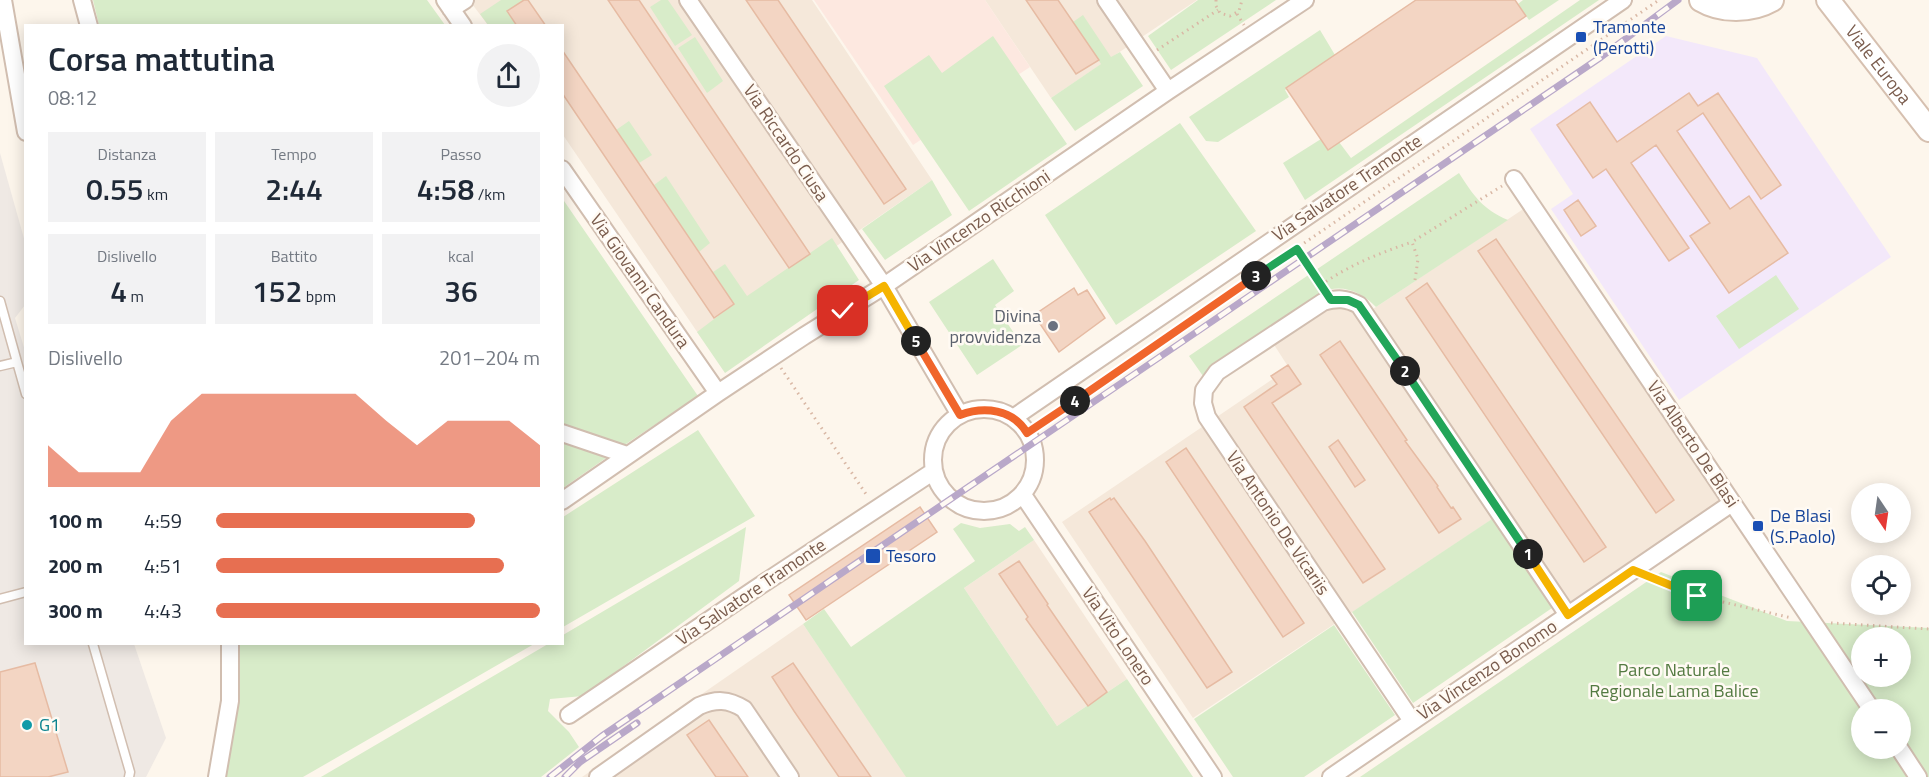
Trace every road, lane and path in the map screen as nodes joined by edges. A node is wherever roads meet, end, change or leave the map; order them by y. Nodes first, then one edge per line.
1 (3, 0) edge
2 (82, 0) edge
3 (688, 0) edge
4 (1106, 0) edge
5 (1216, 0) edge
6 (1242, 0) edge
7 (1305, 0) edge
8 (1623, 0) edge
9 (1659, 0) edge
10 (1701, 0) edge
11 (1772, 0) edge
12 (1828, 0) edge
13 (454, 3) edge
14 (1218, 10) junction
15 (88, 24) edge
16 (462, 24) edge
17 (1145, 58) junction
18 (1168, 91) junction
19 (1903, 96) junction
20 (1929, 115) edge
21 (24, 121) edge
22 (1929, 130) edge
23 (564, 172) edge
24 (1514, 179) joint
25 (1412, 242) junction
26 (1297, 249) junction
27 (1415, 280) dead end
28 (1321, 285) junction
29 (884, 286) junction
30 (1331, 300) junction
31 (0, 301) edge
32 (773, 357) junction
33 (17, 362) junction
34 (0, 366) edge
35 (24, 387) edge
36 (718, 393) junction
37 (960, 415) junction
38 (1013, 418) junction
39 (1027, 433) junction
40 (564, 434) edge
41 (627, 455) junction
42 (934, 471) junction
43 (1023, 495) junction
44 (564, 500) edge
45 (1732, 503) junction
46 (876, 509) junction
47 (1633, 570) junction
48 (24, 593) edge
49 (0, 599) edge
50 (1568, 615) junction
51 (1813, 622) junction
52 (1929, 629) edge
53 (93, 645) edge
54 (230, 645) edge
55 (1865, 699) edge
56 (569, 715) dead end
57 (1412, 721) junction
58 (1906, 759) edge
59 (129, 777) edge
60 (217, 777) edge
61 (598, 777) edge
62 (790, 777) edge
63 (1213, 777) edge
64 (1331, 777) edge
65 (1918, 777) edge

1 - 21 street
2 - 15 street
3 - 29 street, Via Riccardo Ciusa
4 - 17 street
5 - 14 path
6 - 14 path
7 - 18 street, Via Vincenzo Ricchioni
8 - 38 street, Via Salvatore Tramonte
9 - 26 path
10 - 11 main road
12 - 19 main road, Viale Europa
13 - 16 street
14 - 17 path
17 - 18 street
18 - 29 street, Via Vincenzo Ricchioni
19 - 20 street
19 - 22 main road, Viale Europa
23 - 36 street, Via Giovanni Candura
24 - 25 path
24 - 45 street, Via Alberto De Blasi
25 - 27 path
25 - 28 path
26 - 28 path
26 - 39 path
28 - 30 path
29 - 32 street, Via Vincenzo Ricchioni
29 - 37 street, Via Riccardo Ciusa
30 - 50 street
30 - 57 street, Via Antonio De Vicariis
31 - 33 lane
32 - 36 street, Via Vincenzo Ricchioni
32 - 46 path
33 - 34 lane
33 - 35 lane
36 - 41 street, Via Vincenzo Ricchioni
37 - 38 street
37 - 42 street
38 - 39 street
39 - 43 street
40 - 41 street
41 - 44 street, Via Vincenzo Ricchioni
42 - 43 street
42 - 46 street, Via Salvatore Tramonte
43 - 63 street, Via Vito Lonero
45 - 47 street, Via Vincenzo Bonomo
45 - 51 street, Via Alberto De Blasi
46 - 56 street, Via Salvatore Tramonte
47 - 50 street, Via Vincenzo Bonomo
47 - 51 path
48 - 49 lane
50 - 57 street, Via Vincenzo Bonomo
51 - 52 path
51 - 55 street, Via Alberto De Blasi
53 - 59 lane
54 - 60 street
57 - 64 street, Via Vincenzo Bonomo
58 - 65 street
61 - 62 street

